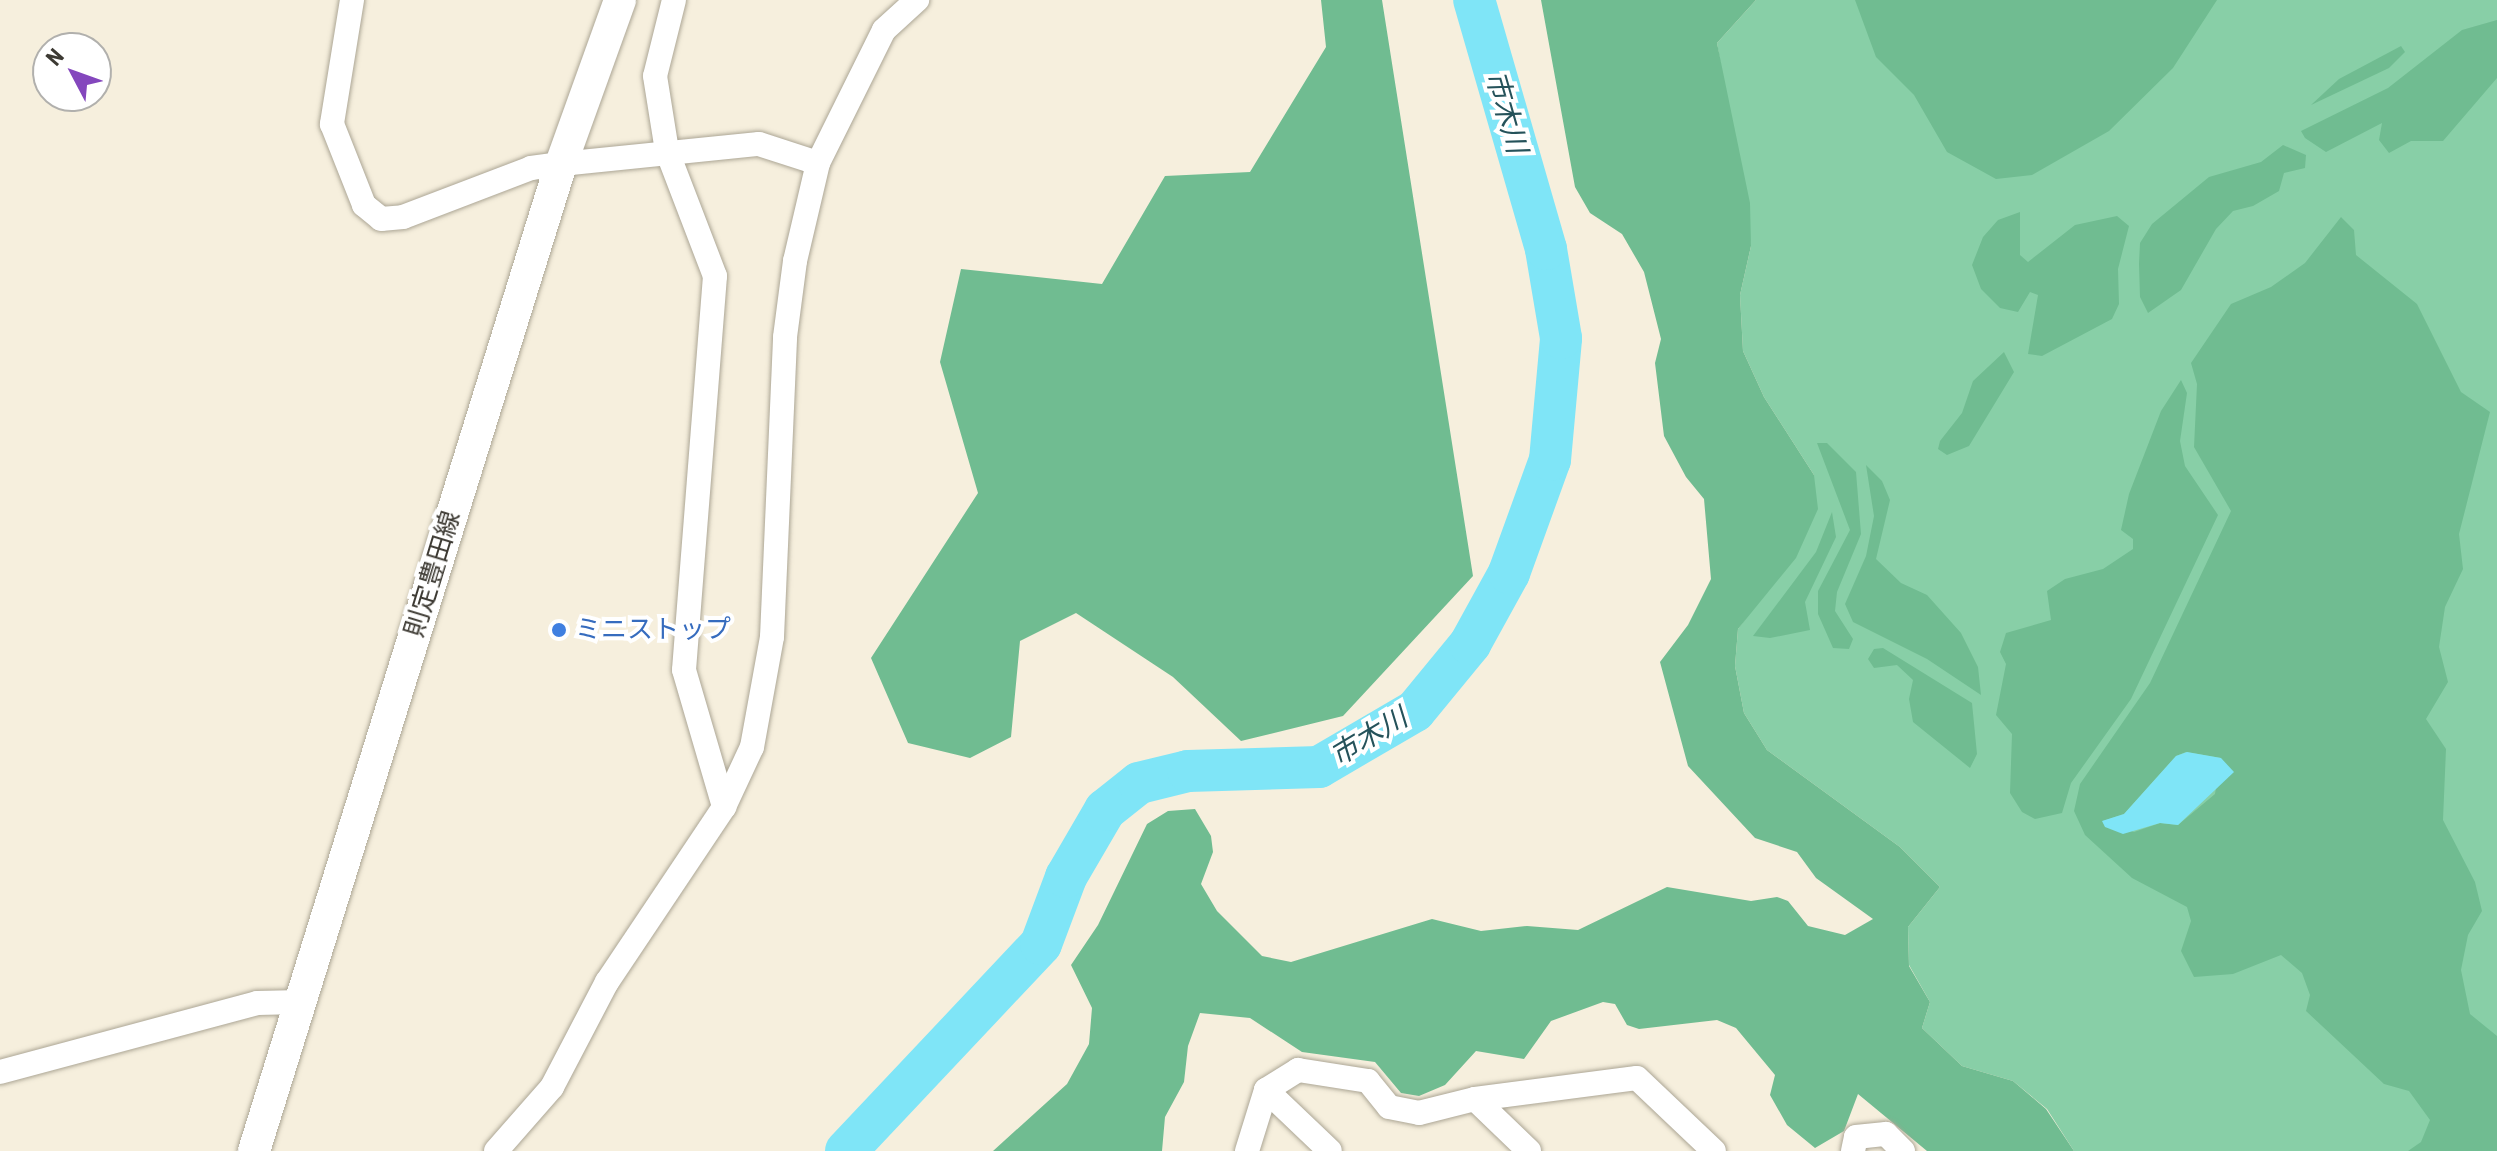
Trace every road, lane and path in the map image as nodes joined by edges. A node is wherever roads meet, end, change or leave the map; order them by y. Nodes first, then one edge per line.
1 (352, 0) edge
2 (620, 0) edge
3 (674, 0) edge
4 (917, 0) edge
5 (667, 151) junction
6 (818, 163) junction
7 (561, 164) junction
8 (724, 807) junction
9 (301, 1002) junction
10 (0, 1072) edge
11 (1266, 1090) junction
12 (1475, 1099) junction
13 (254, 1151) edge
14 (496, 1151) edge
15 (1247, 1151) edge
16 (1330, 1151) edge
17 (1529, 1151) edge
18 (1714, 1151) edge
19 (1853, 1151) edge
20 (1903, 1151) edge

1 - 7 street
2 - 7 main road, 則定豊田線
3 - 5 street
4 - 6 street
5 - 6 street
5 - 7 street
5 - 8 street
6 - 8 street
7 - 9 main road, 則定豊田線
8 - 14 street
9 - 10 street
9 - 13 main road, 則定豊田線
11 - 12 street
11 - 15 street
11 - 16 street
12 - 17 street
12 - 18 street
19 - 20 street

